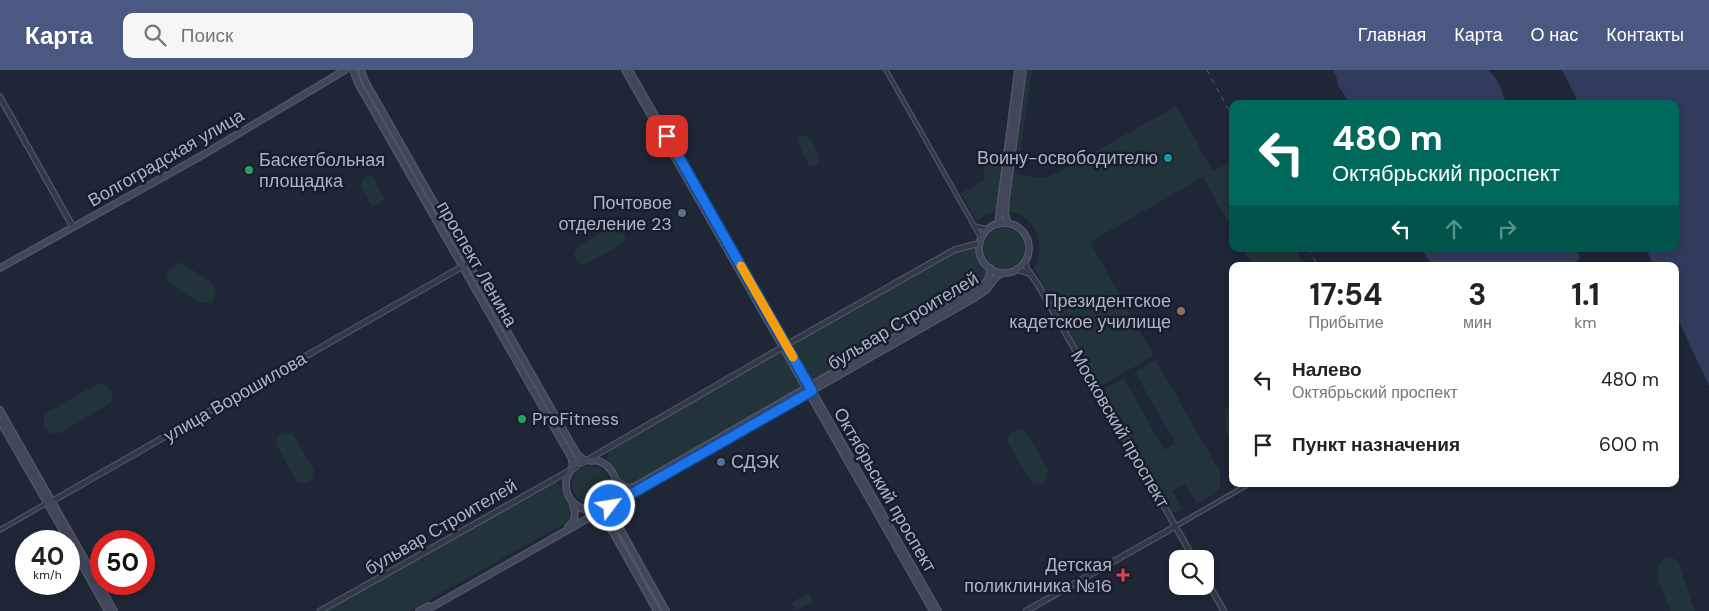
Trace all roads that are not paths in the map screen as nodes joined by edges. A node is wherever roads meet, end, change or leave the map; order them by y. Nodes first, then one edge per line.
1 (345, 70) edge
2 (353, 70) edge
3 (361, 70) edge
4 (625, 70) edge
5 (629, 70) edge
6 (886, 70) edge
7 (1018, 70) edge
8 (1024, 70) edge
9 (0, 98) edge
10 (1008, 223) junction
11 (998, 224) junction
12 (975, 226) junction
13 (73, 227) junction
14 (988, 228) junction
15 (980, 240) junction
16 (1025, 261) junction
17 (469, 263) junction
18 (462, 266) junction
19 (0, 268) edge
20 (990, 268) junction
21 (1016, 269) junction
22 (1003, 272) junction
23 (1030, 274) junction
24 (784, 346) junction
25 (809, 390) junction
26 (0, 410) edge
27 (0, 421) edge
28 (587, 461) junction
29 (573, 469) junction
30 (615, 479) junction
31 (1244, 487) edge
32 (868, 492) junction
33 (612, 498) junction
34 (572, 501) junction
35 (49, 502) junction
36 (610, 505) junction
37 (601, 508) junction
38 (1176, 526) junction
39 (0, 530) edge
40 (63, 530) edge
41 (1189, 550) edge
42 (80, 561) edge
43 (1214, 594) edge
44 (108, 611) edge
45 (114, 611) edge
46 (320, 611) edge
47 (420, 611) edge
48 (425, 611) edge
49 (657, 611) edge
50 (666, 611) edge
51 (933, 611) edge
52 (938, 611) edge
53 (1026, 611) edge
54 (1224, 611) edge

1 - 13 main road, Волгоградская улица
2 - 18 main road, проспект Ленина
3 - 17 main road, проспект Ленина
4 - 24 main road, Октябрьский проспект
5 - 24 main road, Октябрьский проспект
6 - 12 street
7 - 11 main road
8 - 10 main road
9 - 13 street
10 - 11 main road
10 - 16 main road
11 - 14 main road
12 - 14 street
12 - 15 street
13 - 19 main road, Волгоградская улица
14 - 15 main road
15 - 20 main road
15 - 24 street, бульвар Строителей
16 - 21 main road
16 - 23 street, Московский проспект
17 - 18 street, улица Ворошилова
17 - 28 main road, проспект Ленина
18 - 29 main road, проспект Ленина
18 - 35 street, улица Ворошилова
20 - 22 main road
20 - 25 main road, бульвар Строителей
21 - 22 main road
21 - 23 street
22 - 25 main road, бульвар Строителей
23 - 38 street, Московский проспект
24 - 25 main road, Октябрьский проспект
24 - 28 street, бульвар Строителей
25 - 30 main road, бульвар Строителей
25 - 32 main road, Октябрьский проспект
25 - 36 main road, бульвар Строителей
26 - 35 main road
27 - 35 main road
28 - 29 main road
28 - 30 main road
29 - 34 main road
29 - 46 street, бульвар Строителей
30 - 33 main road
31 - 38 street
32 - 51 main road, Октябрьский проспект
32 - 52 main road, Октябрьский проспект
33 - 36 main road
33 - 37 main road
34 - 37 main road
34 - 47 main road
35 - 39 street, улица Ворошилова
35 - 40 main road
35 - 45 main road
36 - 37 main road, бульвар Строителей
36 - 50 main road
37 - 48 main road, бульвар Строителей
37 - 49 main road
38 - 41 street, Московский проспект
38 - 53 street
42 - 44 main road
43 - 54 street

